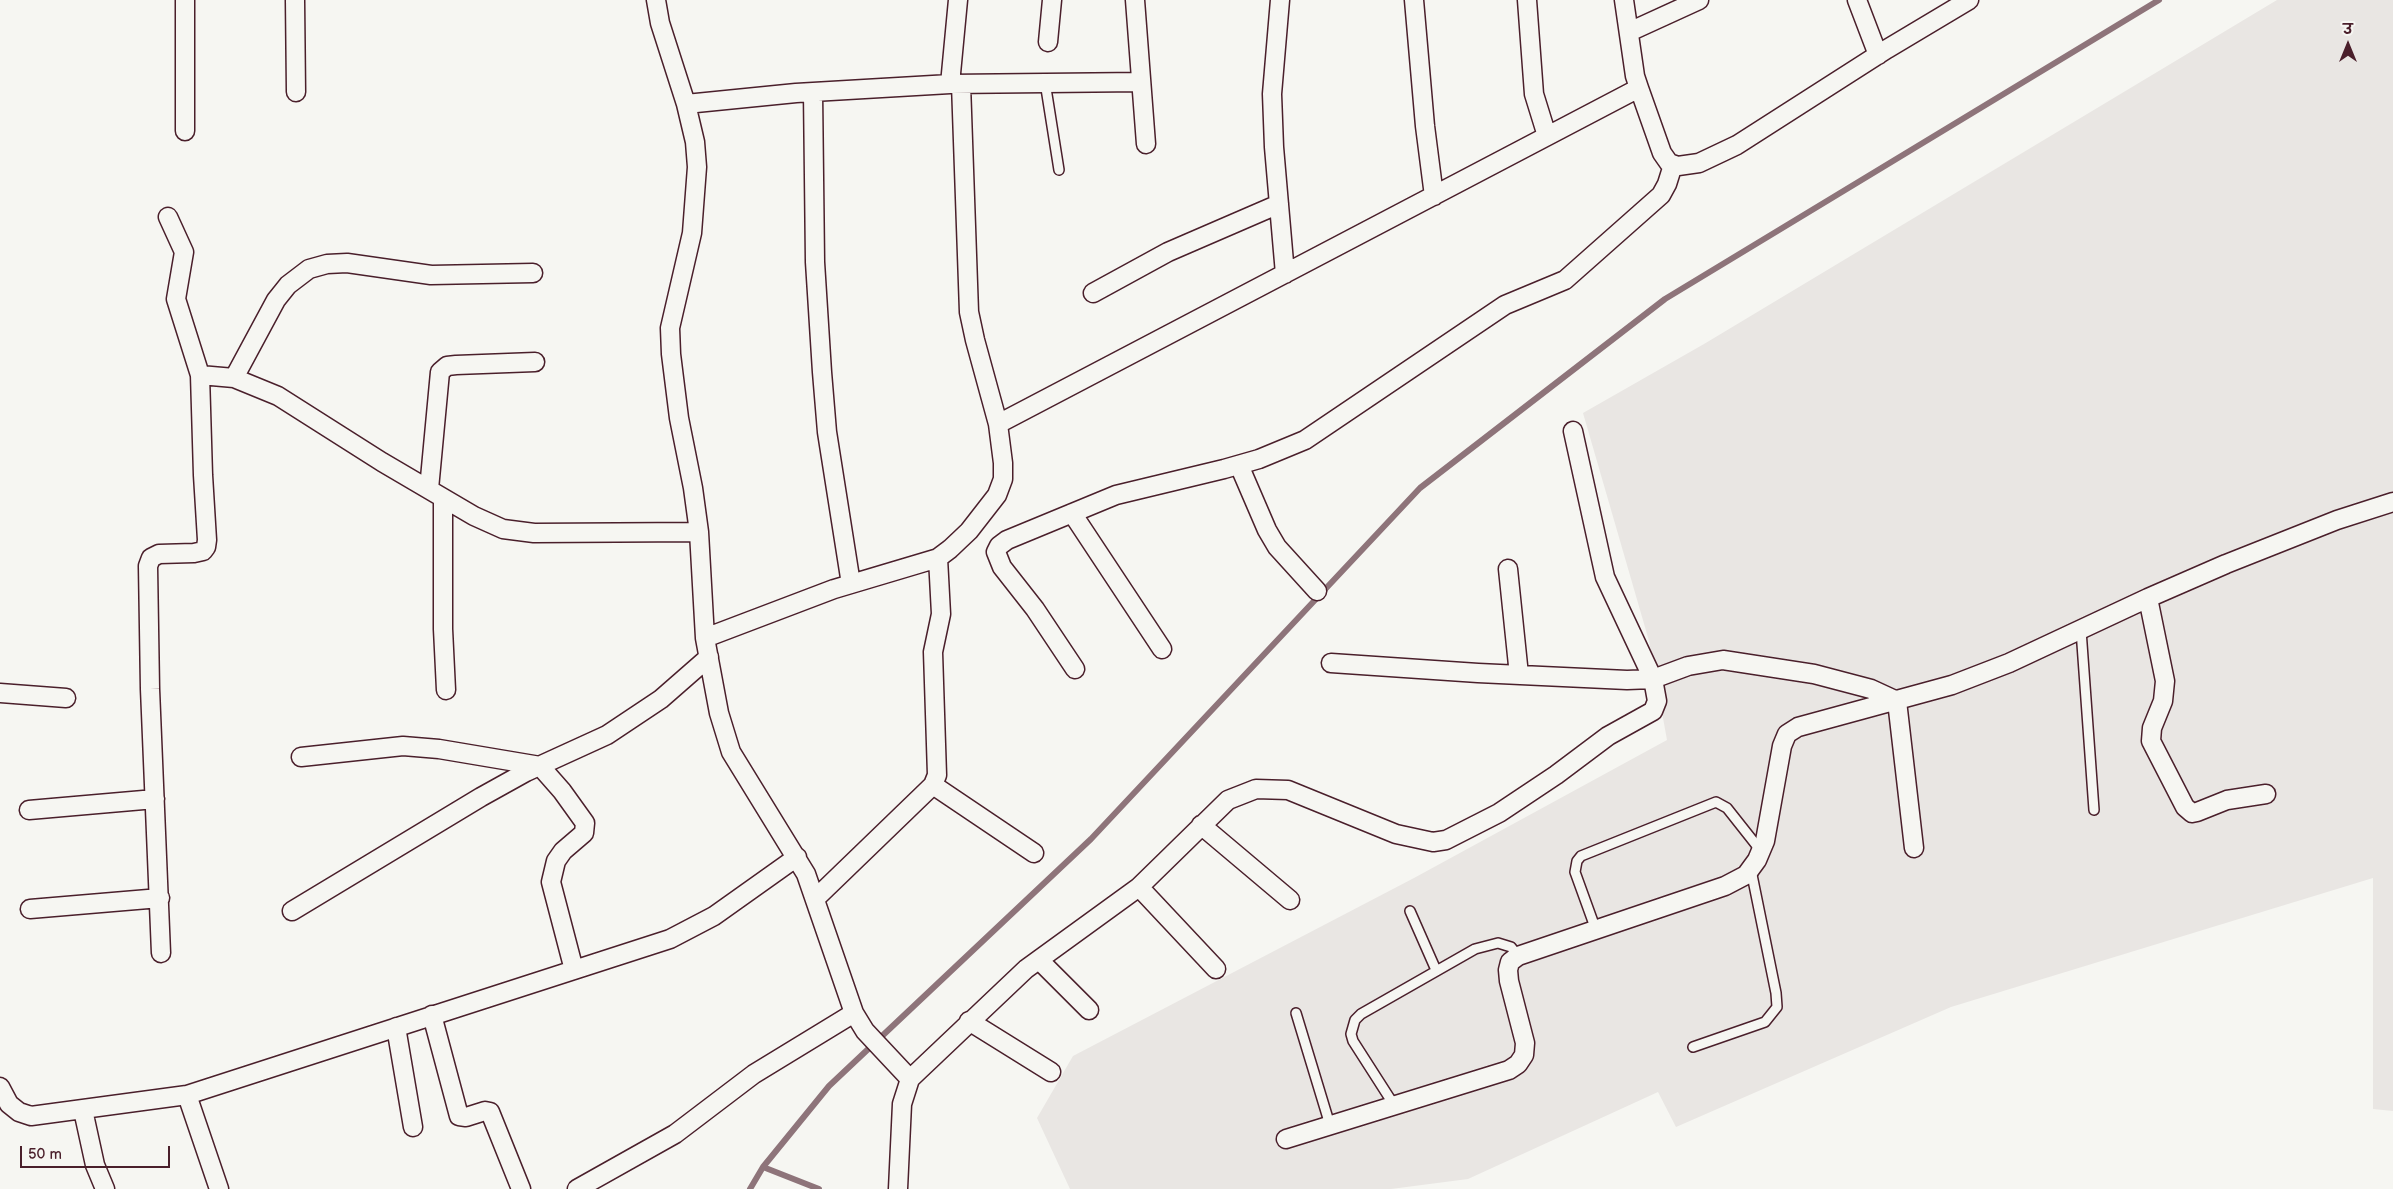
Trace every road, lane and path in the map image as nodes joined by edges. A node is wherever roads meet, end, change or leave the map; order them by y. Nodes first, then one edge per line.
1 (185, 0) edge
2 (295, 0) edge
3 (656, 0) edge
4 (958, 0) edge
5 (1052, 0) edge
6 (1135, 0) edge
7 (1280, 0) edge
8 (1414, 0) edge
9 (1527, 0) edge
10 (1624, 0) edge
11 (1699, 0) edge
12 (1857, 0) edge
13 (1969, 0) edge
14 (1629, 32) junction
15 (1048, 42) dead end
16 (1878, 55) junction
17 (1044, 82) junction
18 (1141, 82) junction
19 (956, 84) junction
20 (1639, 88) junction
21 (296, 92) dead end
22 (813, 92) junction
23 (686, 104) junction
24 (185, 131) dead end
25 (1547, 136) junction
26 (1146, 144) dead end
27 (1673, 165) junction
28 (1059, 170) dead end
29 (1434, 196) junction
30 (1279, 204) junction
31 (168, 217) dead end
32 (533, 273) dead end
33 (1285, 274) junction
34 (1093, 294) dead end
35 (535, 362) dead end
36 (200, 375) junction
37 (234, 378) junction
38 (998, 424) junction
39 (1573, 431) dead end
40 (1239, 465) junction
41 (436, 494) junction
42 (2393, 502) edge
43 (1072, 513) junction
44 (699, 532) junction
45 (938, 558) junction
46 (1508, 569) dead end
47 (850, 584) junction
48 (1317, 591) dead end
49 (2148, 598) junction
50 (2081, 630) junction
51 (706, 638) junction
52 (1162, 649) dead end
53 (709, 657) junction
54 (1331, 663) dead end
55 (1075, 669) dead end
56 (1519, 675) junction
57 (1653, 679) junction
58 (446, 690) dead end
59 (0, 693) edge
60 (66, 698) dead end
61 (1897, 701) junction
62 (301, 757) dead end
63 (540, 766) junction
64 (933, 785) junction
65 (2266, 794) dead end
66 (155, 799) junction
67 (29, 810) dead end
68 (2094, 810) dead end
69 (1201, 825) junction
70 (1914, 848) dead end
71 (1761, 851) junction
72 (1034, 853) dead end
73 (796, 857) junction
74 (1751, 870) junction
75 (1139, 887) junction
76 (160, 898) junction
77 (815, 899) junction
78 (1290, 900) dead end
79 (30, 909) dead end
80 (292, 911) dead end
81 (1410, 911) dead end
82 (1596, 930) junction
83 (161, 953) dead end
84 (1518, 956) junction
85 (1039, 960) junction
86 (1216, 969) dead end
87 (574, 970) junction
88 (1436, 970) junction
89 (1089, 1010) dead end
90 (854, 1013) junction
91 (1296, 1013) dead end
92 (432, 1015) junction
93 (969, 1021) junction
94 (396, 1027) junction
95 (1693, 1047) dead end
96 (1052, 1072) dead end
97 (910, 1079) junction
98 (0, 1087) edge
99 (187, 1094) junction
100 (1394, 1106) junction
101 (83, 1110) junction
102 (1330, 1125) junction
103 (412, 1127) dead end
104 (1286, 1139) dead end
105 (105, 1189) edge
106 (219, 1189) edge
107 (521, 1189) edge
108 (577, 1189) edge
109 (898, 1189) edge

1 - 24 street
2 - 21 street
3 - 23 street
4 - 19 street
5 - 15 street
6 - 18 street
7 - 30 street
8 - 29 street
9 - 25 street
10 - 14 street
11 - 14 street
12 - 16 street
13 - 16 street
14 - 20 street
16 - 27 street
17 - 18 street
17 - 19 street
17 - 28 lane
18 - 26 street
19 - 22 street
19 - 38 street
20 - 25 street
20 - 27 street
22 - 23 street
22 - 47 street
23 - 44 street
25 - 29 street
27 - 40 street
29 - 33 street
30 - 33 street
30 - 34 street
31 - 36 street
32 - 37 street
33 - 38 street
35 - 41 street
36 - 37 street
36 - 66 street
37 - 41 street
38 - 45 street
39 - 57 street
40 - 43 street
40 - 48 street
41 - 44 street
41 - 58 street
42 - 49 street
43 - 52 street
43 - 55 street
44 - 51 street
45 - 47 street
45 - 64 street
46 - 56 street
47 - 51 street
49 - 50 street
49 - 65 street
50 - 61 street
50 - 68 lane
51 - 53 street
53 - 63 street
53 - 73 street
54 - 56 street
56 - 57 street
57 - 61 street
57 - 69 street
59 - 60 street
61 - 70 street
61 - 71 street
62 - 63 street
63 - 80 street
63 - 87 street
64 - 72 street
64 - 77 street
66 - 67 street
66 - 76 street
69 - 75 street
69 - 78 street
71 - 74 street
71 - 82 lane
73 - 77 street
73 - 87 street
74 - 82 street
74 - 95 lane
75 - 85 street
75 - 86 street
76 - 79 street
76 - 83 street
77 - 90 street
81 - 88 lane
82 - 84 street
84 - 88 lane
84 - 100 street
85 - 89 street
85 - 93 street
87 - 92 street
88 - 100 lane
90 - 97 street
90 - 108 street
91 - 102 lane
92 - 94 street
92 - 107 street
93 - 96 street
93 - 97 street
94 - 99 street
94 - 103 street
97 - 109 street
98 - 101 street
99 - 101 street
99 - 106 street
100 - 102 street
101 - 105 street
102 - 104 street

